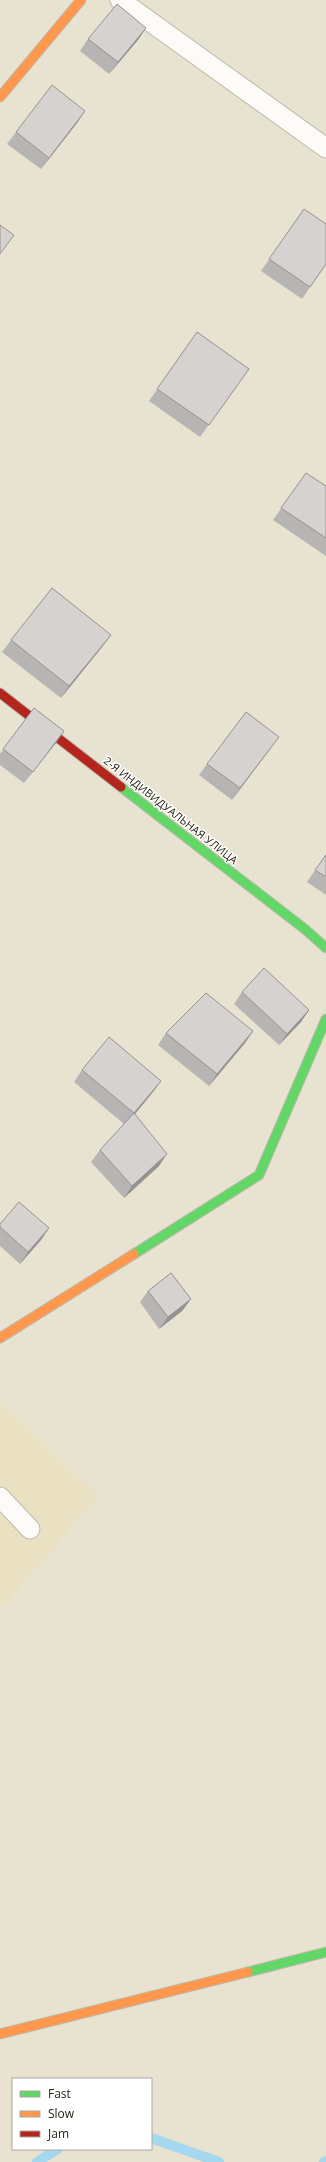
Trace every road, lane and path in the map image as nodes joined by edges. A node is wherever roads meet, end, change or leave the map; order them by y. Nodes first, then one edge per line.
1 (81, 0) edge
2 (120, 0) edge
3 (0, 97) edge
4 (326, 148) edge
5 (0, 693) edge
6 (326, 948) edge
7 (326, 1020) edge
8 (0, 1338) edge
9 (0, 1497) edge
10 (30, 1529) dead end
11 (326, 1952) edge
12 (0, 2034) edge

1 - 3 street
2 - 4 lane
5 - 6 street, 2-Я ИНДИВИДУАЛЬНАЯ УЛИЦА
7 - 8 street
9 - 10 lane
11 - 12 street

